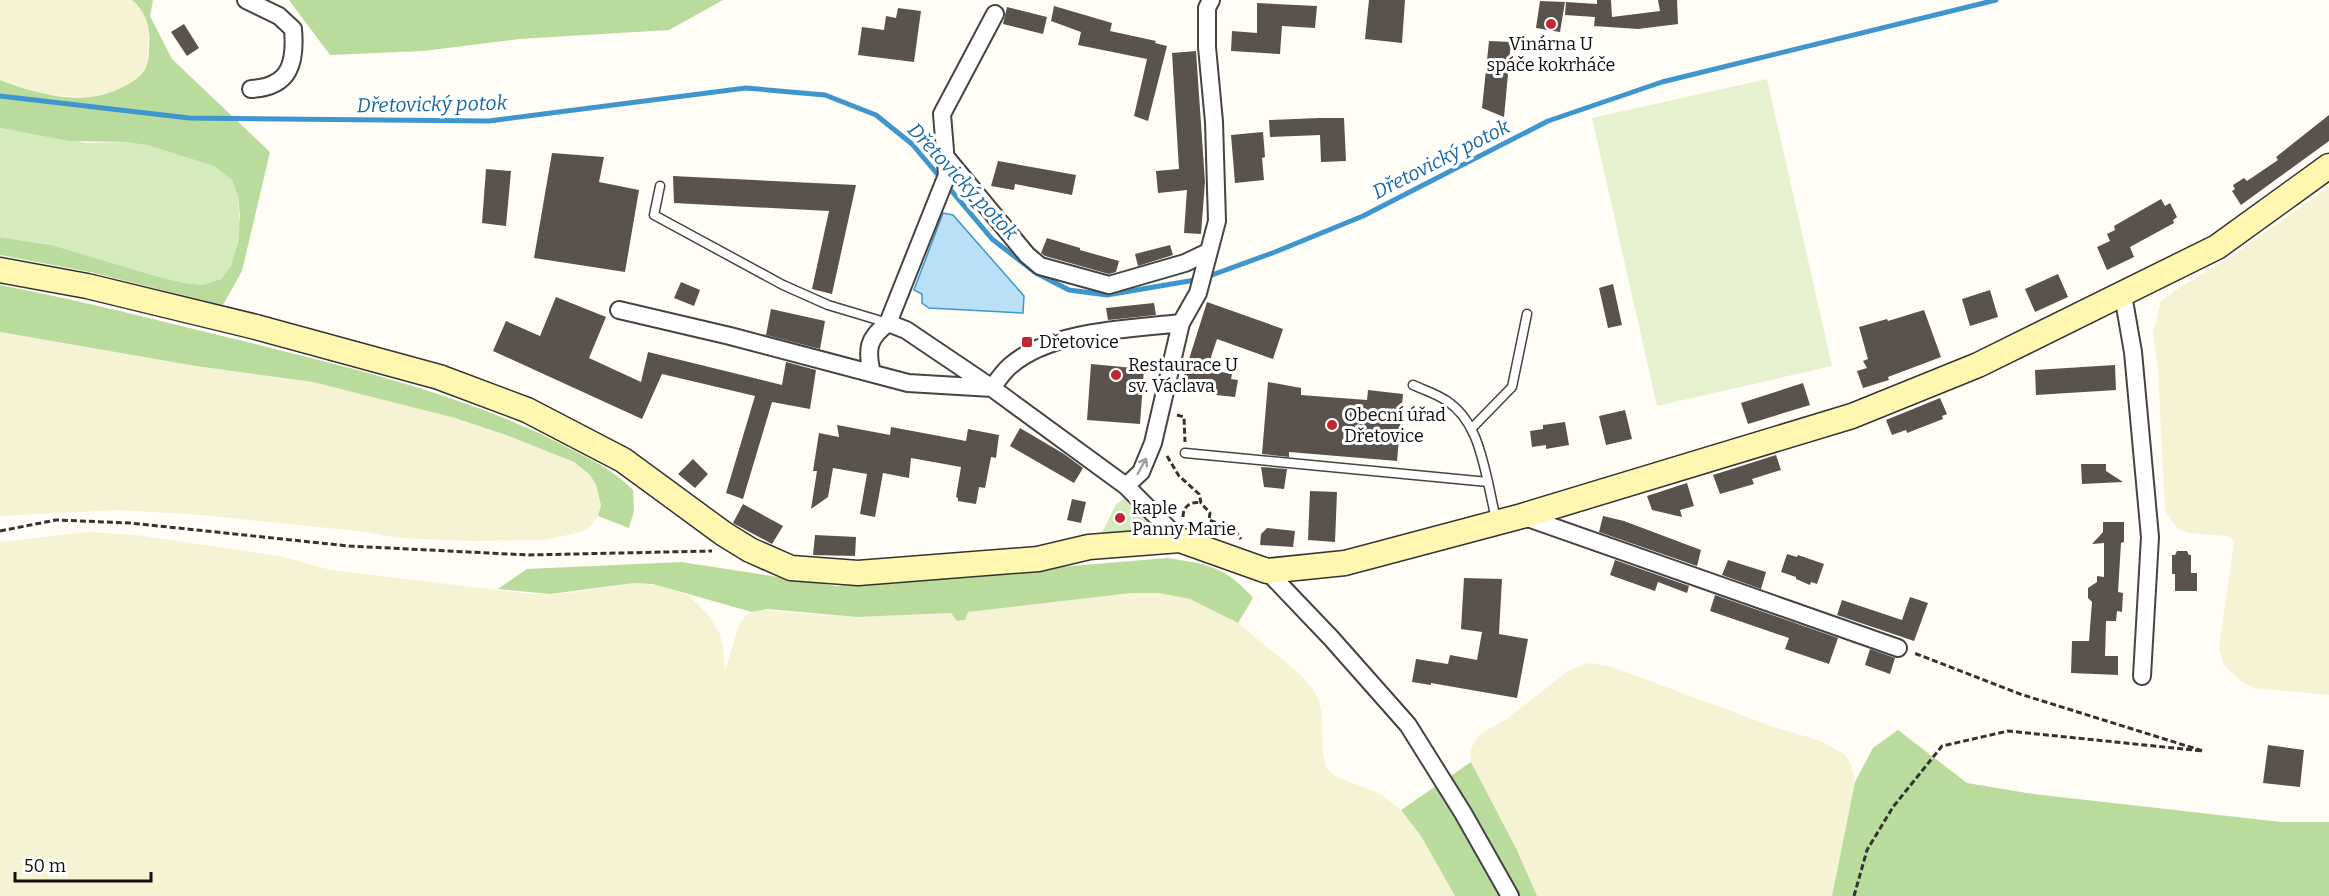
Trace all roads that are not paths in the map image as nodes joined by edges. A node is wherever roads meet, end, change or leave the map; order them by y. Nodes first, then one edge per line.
1 (246, 0) edge
2 (1204, 3) edge
3 (995, 14) dead end
4 (251, 89) dead end
5 (945, 156) junction
6 (2329, 165) edge
7 (660, 186) dead end
8 (1206, 260) junction
9 (0, 270) edge
10 (2123, 295) junction
11 (620, 310) dead end
12 (1527, 314) dead end
13 (888, 323) junction
14 (1181, 323) junction
15 (872, 373) junction
16 (1413, 385) dead end
17 (992, 388) junction
18 (1472, 428) junction
19 (1185, 453) road end
20 (1488, 482) junction
21 (1126, 486) junction
22 (1522, 516) junction
23 (1496, 523) junction
24 (1182, 530) junction
25 (1267, 571) junction
26 (1898, 648) road end
27 (2142, 676) dead end
28 (1510, 896) edge

1 - 4 street
2 - 8 street
3 - 5 street
5 - 8 street
5 - 13 street
6 - 10 main road
7 - 13 lane
8 - 14 street
9 - 24 main road
10 - 22 main road
10 - 27 street
11 - 15 street
12 - 18 lane
13 - 15 street
13 - 17 street
14 - 17 street
21 -> 14 street
15 - 17 street
16 - 18 lane
17 - 21 street
18 - 20 lane
19 - 20 lane
20 - 23 lane
21 - 24 street
22 - 23 main road
22 - 26 street
23 - 25 main road
24 - 25 main road
25 - 28 street

